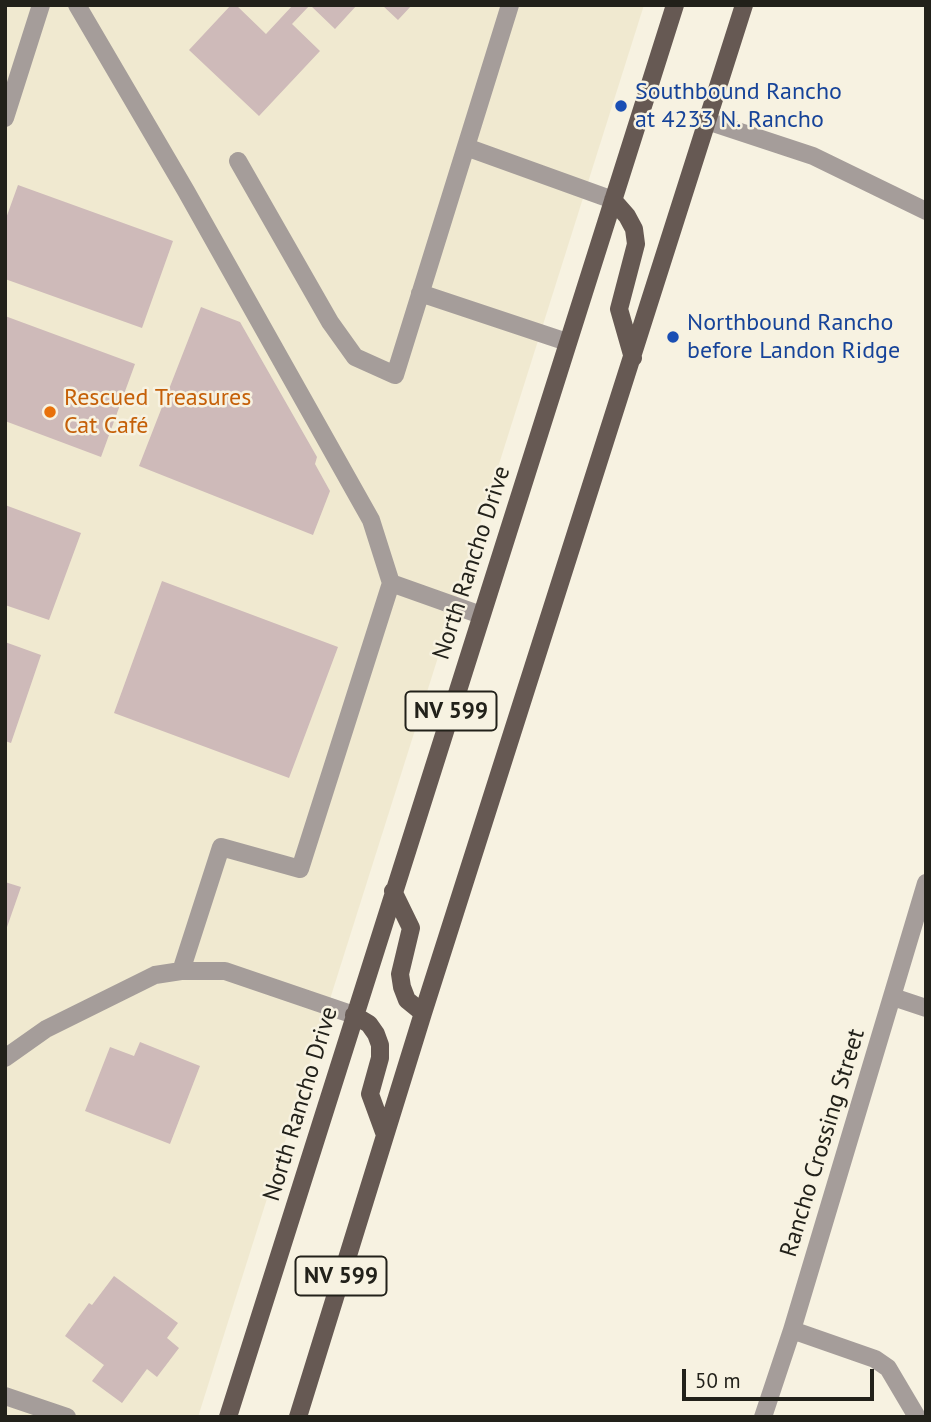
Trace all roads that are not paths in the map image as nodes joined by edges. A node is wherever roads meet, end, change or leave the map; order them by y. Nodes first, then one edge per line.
1 (41, 5) edge
2 (77, 5) edge
3 (510, 5) edge
4 (675, 5) edge
5 (744, 5) edge
6 (5, 118) edge
7 (707, 121) junction
8 (466, 147) junction
9 (238, 161) dead end
10 (613, 200) junction
11 (926, 211) edge
12 (420, 293) junction
13 (567, 342) junction
14 (633, 358) junction
15 (391, 583) junction
16 (481, 615) junction
17 (926, 883) edge
18 (393, 891) junction
19 (181, 971) junction
20 (893, 997) junction
21 (926, 1009) edge
22 (423, 1013) junction
23 (354, 1015) junction
24 (5, 1058) edge
25 (385, 1135) junction
26 (792, 1330) junction
27 (5, 1396) edge
28 (67, 1417) edge
29 (228, 1417) edge
30 (298, 1417) edge
31 (763, 1417) edge
32 (918, 1417) edge

1 - 6 street
2 - 15 street
3 - 8 street
4 - 10 main road, North Rancho Drive / NV 599
5 - 7 main road, NV 599
7 - 11 street
7 - 14 main road, NV 599
8 - 10 street
8 - 12 street
9 - 12 street
10 - 13 main road, North Rancho Drive / NV 599
10 - 14 main road
12 - 13 street
13 - 16 main road, North Rancho Drive / NV 599
14 - 22 main road, NV 599
15 - 16 street
15 - 19 street
16 - 18 main road, North Rancho Drive / NV 599
17 - 20 street, Rancho Crossing Street
18 - 22 main road
18 - 23 main road, North Rancho Drive / NV 599
19 - 23 street
19 - 24 street
20 - 21 street
20 - 26 street, Rancho Crossing Street
22 - 25 main road, NV 599
23 - 25 main road
23 - 29 main road, North Rancho Drive / NV 599
25 - 30 main road, NV 599
26 - 31 street, Rancho Crossing Street
26 - 32 street
27 - 28 street

